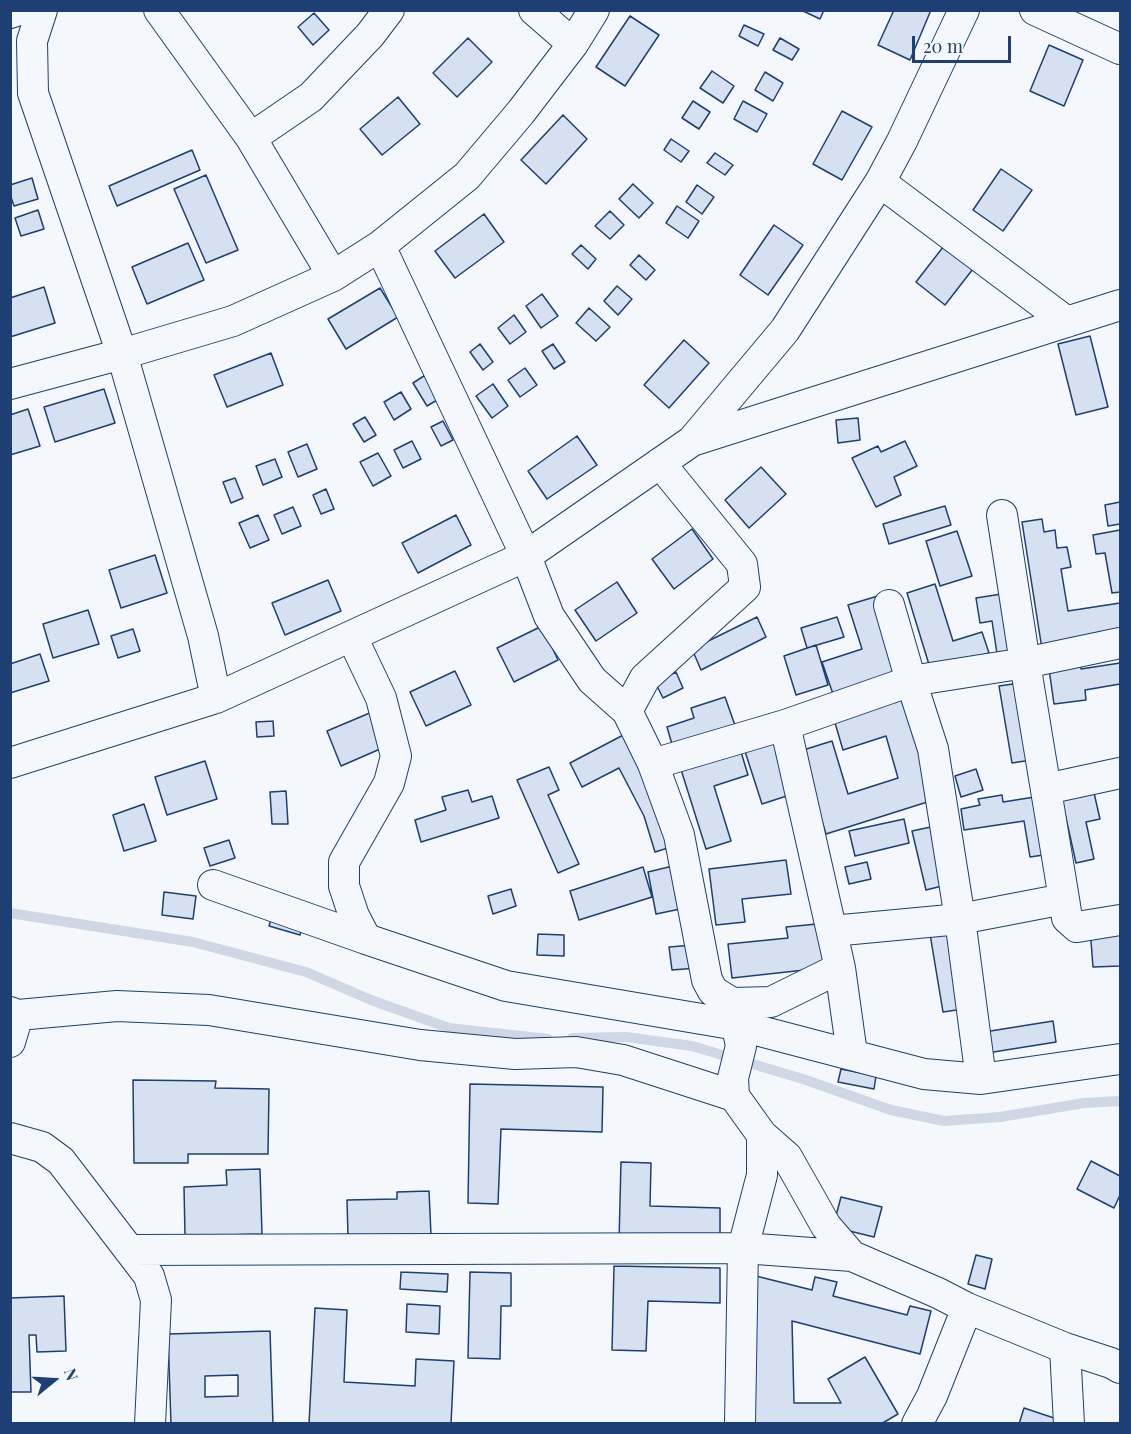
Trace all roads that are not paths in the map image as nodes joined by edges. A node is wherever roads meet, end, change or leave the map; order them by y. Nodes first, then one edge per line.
1 (42, 10) edge
2 (159, 10) edge
3 (389, 10) edge
4 (534, 10) edge
5 (594, 10) edge
6 (964, 10) edge
7 (1035, 10) edge
8 (573, 44) junction
9 (1120, 49) edge
10 (251, 138) junction
11 (880, 182) junction
12 (380, 246) junction
13 (333, 276) junction
14 (1120, 305) edge
15 (1066, 322) junction
16 (122, 354) junction
17 (10, 384) edge
18 (692, 441) junction
19 (660, 463) junction
20 (1002, 515) dead end
21 (526, 556) junction
22 (889, 605) dead end
23 (352, 637) junction
24 (1120, 642) edge
25 (1025, 663) junction
26 (910, 681) junction
27 (216, 698) junction
28 (627, 711) junction
29 (785, 725) junction
30 (10, 763) edge
31 (653, 764) junction
32 (1120, 773) edge
33 (1046, 789) junction
34 (213, 885) dead end
35 (1064, 899) junction
36 (960, 919) junction
37 (1120, 920) edge
38 (832, 931) junction
39 (366, 939) junction
40 (840, 968) junction
41 (13, 1023) edge
42 (737, 1025) junction
43 (852, 1054) junction
44 (1120, 1059) edge
45 (981, 1079) junction
46 (733, 1087) junction
47 (762, 1136) junction
48 (10, 1138) edge
49 (743, 1248) junction
50 (129, 1250) junction
51 (852, 1256) junction
52 (967, 1308) junction
53 (1065, 1348) junction
54 (1120, 1368) edge
55 (150, 1424) edge
56 (740, 1424) edge
57 (917, 1424) edge
58 (1069, 1424) edge

1 - 16 street
2 - 10 street
3 - 10 street
4 - 8 street
5 - 8 street
6 - 11 street
7 - 9 street
8 - 12 street
10 - 13 street
11 - 15 street
11 - 18 street
12 - 13 street
12 - 21 street
13 - 16 street
14 - 15 street
15 - 18 street
16 - 17 street
16 - 27 street
18 - 19 street
19 - 21 street
19 - 28 street
20 - 25 street
21 - 23 street
21 - 28 street
22 - 26 street
23 - 27 street
23 - 39 street
24 - 25 street
25 - 26 street
25 - 33 street
26 - 29 street
26 - 36 street
27 - 30 street
28 - 31 street
29 - 31 street
29 - 38 street
31 - 42 street
32 - 33 street
33 - 35 street
34 - 39 street
35 - 36 street
35 - 37 street
36 - 38 street
36 - 45 street
38 - 40 street
39 - 42 street
40 - 42 street
40 - 43 street
41 - 46 street
42 - 43 street
42 - 46 street
43 - 45 street
44 - 45 street
46 - 47 street
47 - 49 street
47 - 51 street
48 - 50 street
49 - 50 street
49 - 51 street
49 - 56 street
50 - 55 street
51 - 52 street
52 - 53 street
52 - 57 street
53 - 54 street
53 - 58 street

